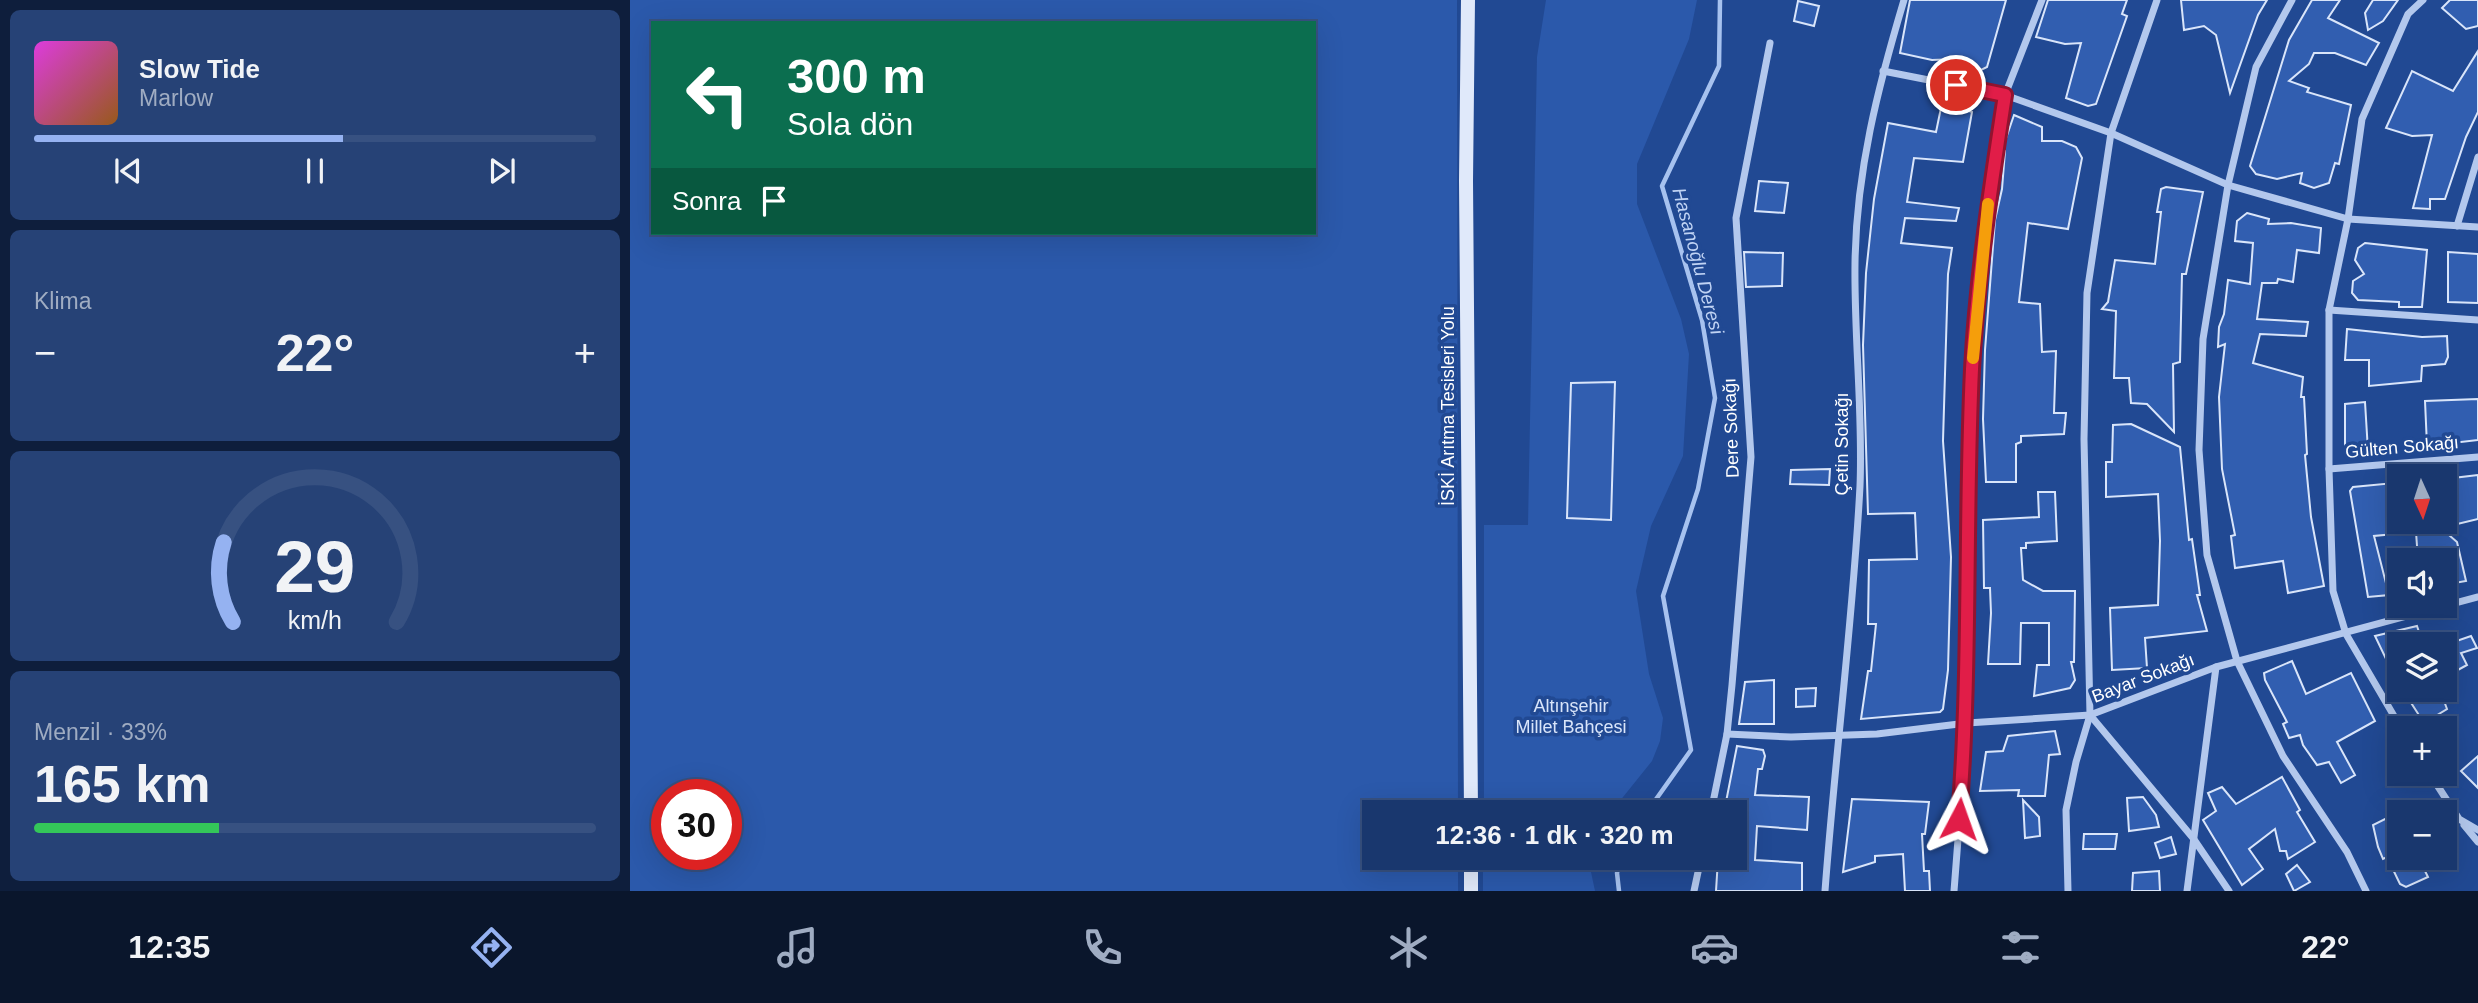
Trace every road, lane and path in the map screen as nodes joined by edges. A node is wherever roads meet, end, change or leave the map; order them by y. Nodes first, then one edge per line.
1 (1468, 0) edge
2 (1904, 0) edge
3 (2042, 0) edge
4 (2157, 0) edge
5 (2292, 0) edge
6 (2423, 0) edge
7 (1770, 43) dead end
8 (1883, 71) junction
9 (2005, 95) junction
10 (2111, 132) junction
11 (2478, 157) edge
12 (2228, 185) junction
13 (2348, 219) junction
14 (2458, 226) junction
15 (2478, 227) edge
16 (2329, 310) junction
17 (2478, 320) edge
18 (2478, 457) edge
19 (2329, 469) junction
20 (2478, 597) edge
21 (2346, 634) junction
22 (2237, 660) junction
23 (2216, 667) junction
24 (2090, 715) junction
25 (2393, 716) edge
26 (1967, 723) junction
27 (1727, 734) junction
28 (1836, 735) junction
29 (2438, 786) edge
30 (1471, 800) edge
31 (1713, 800) edge
32 (2459, 819) junction
33 (2478, 830) edge
34 (2193, 838) junction
35 (2478, 842) edge
36 (1471, 870) edge
37 (1699, 870) edge
38 (1471, 891) edge
39 (1695, 891) edge
40 (1825, 891) edge
41 (1954, 891) edge
42 (2068, 891) edge
43 (2187, 891) edge
44 (2229, 891) edge
45 (2366, 891) edge

1 - 30 main road, İSKİ Arıtma Tesisleri Yolu
2 - 8 street, Çetin Sokağı
3 - 9 street
4 - 10 street
5 - 12 street
6 - 13 street
7 - 27 street, Dere Sokağı
8 - 9 street
8 - 28 street, Çetin Sokağı
9 - 10 street
9 - 26 street
10 - 12 street
10 - 24 street
11 - 14 street
12 - 13 street
12 - 22 street
13 - 14 street
13 - 16 street
14 - 15 street
16 - 17 street
16 - 19 street
18 - 19 street, Gülten Sokağı
19 - 21 street
20 - 21 street, Bayar Sokağı
21 - 22 street, Bayar Sokağı
21 - 25 street
22 - 23 street, Bayar Sokağı
22 - 45 street
23 - 24 street, Bayar Sokağı
23 - 34 street
24 - 26 street, Bayar Sokağı
24 - 34 street
24 - 42 street
26 - 28 street, Bayar Sokağı
26 - 41 street
27 - 28 street, Bayar Sokağı
27 - 31 street, Dere Sokağı
28 - 40 street, Çetin Sokağı
29 - 32 street
32 - 33 street
32 - 35 street
34 - 43 street
34 - 44 street
36 - 38 main road
37 - 39 street

